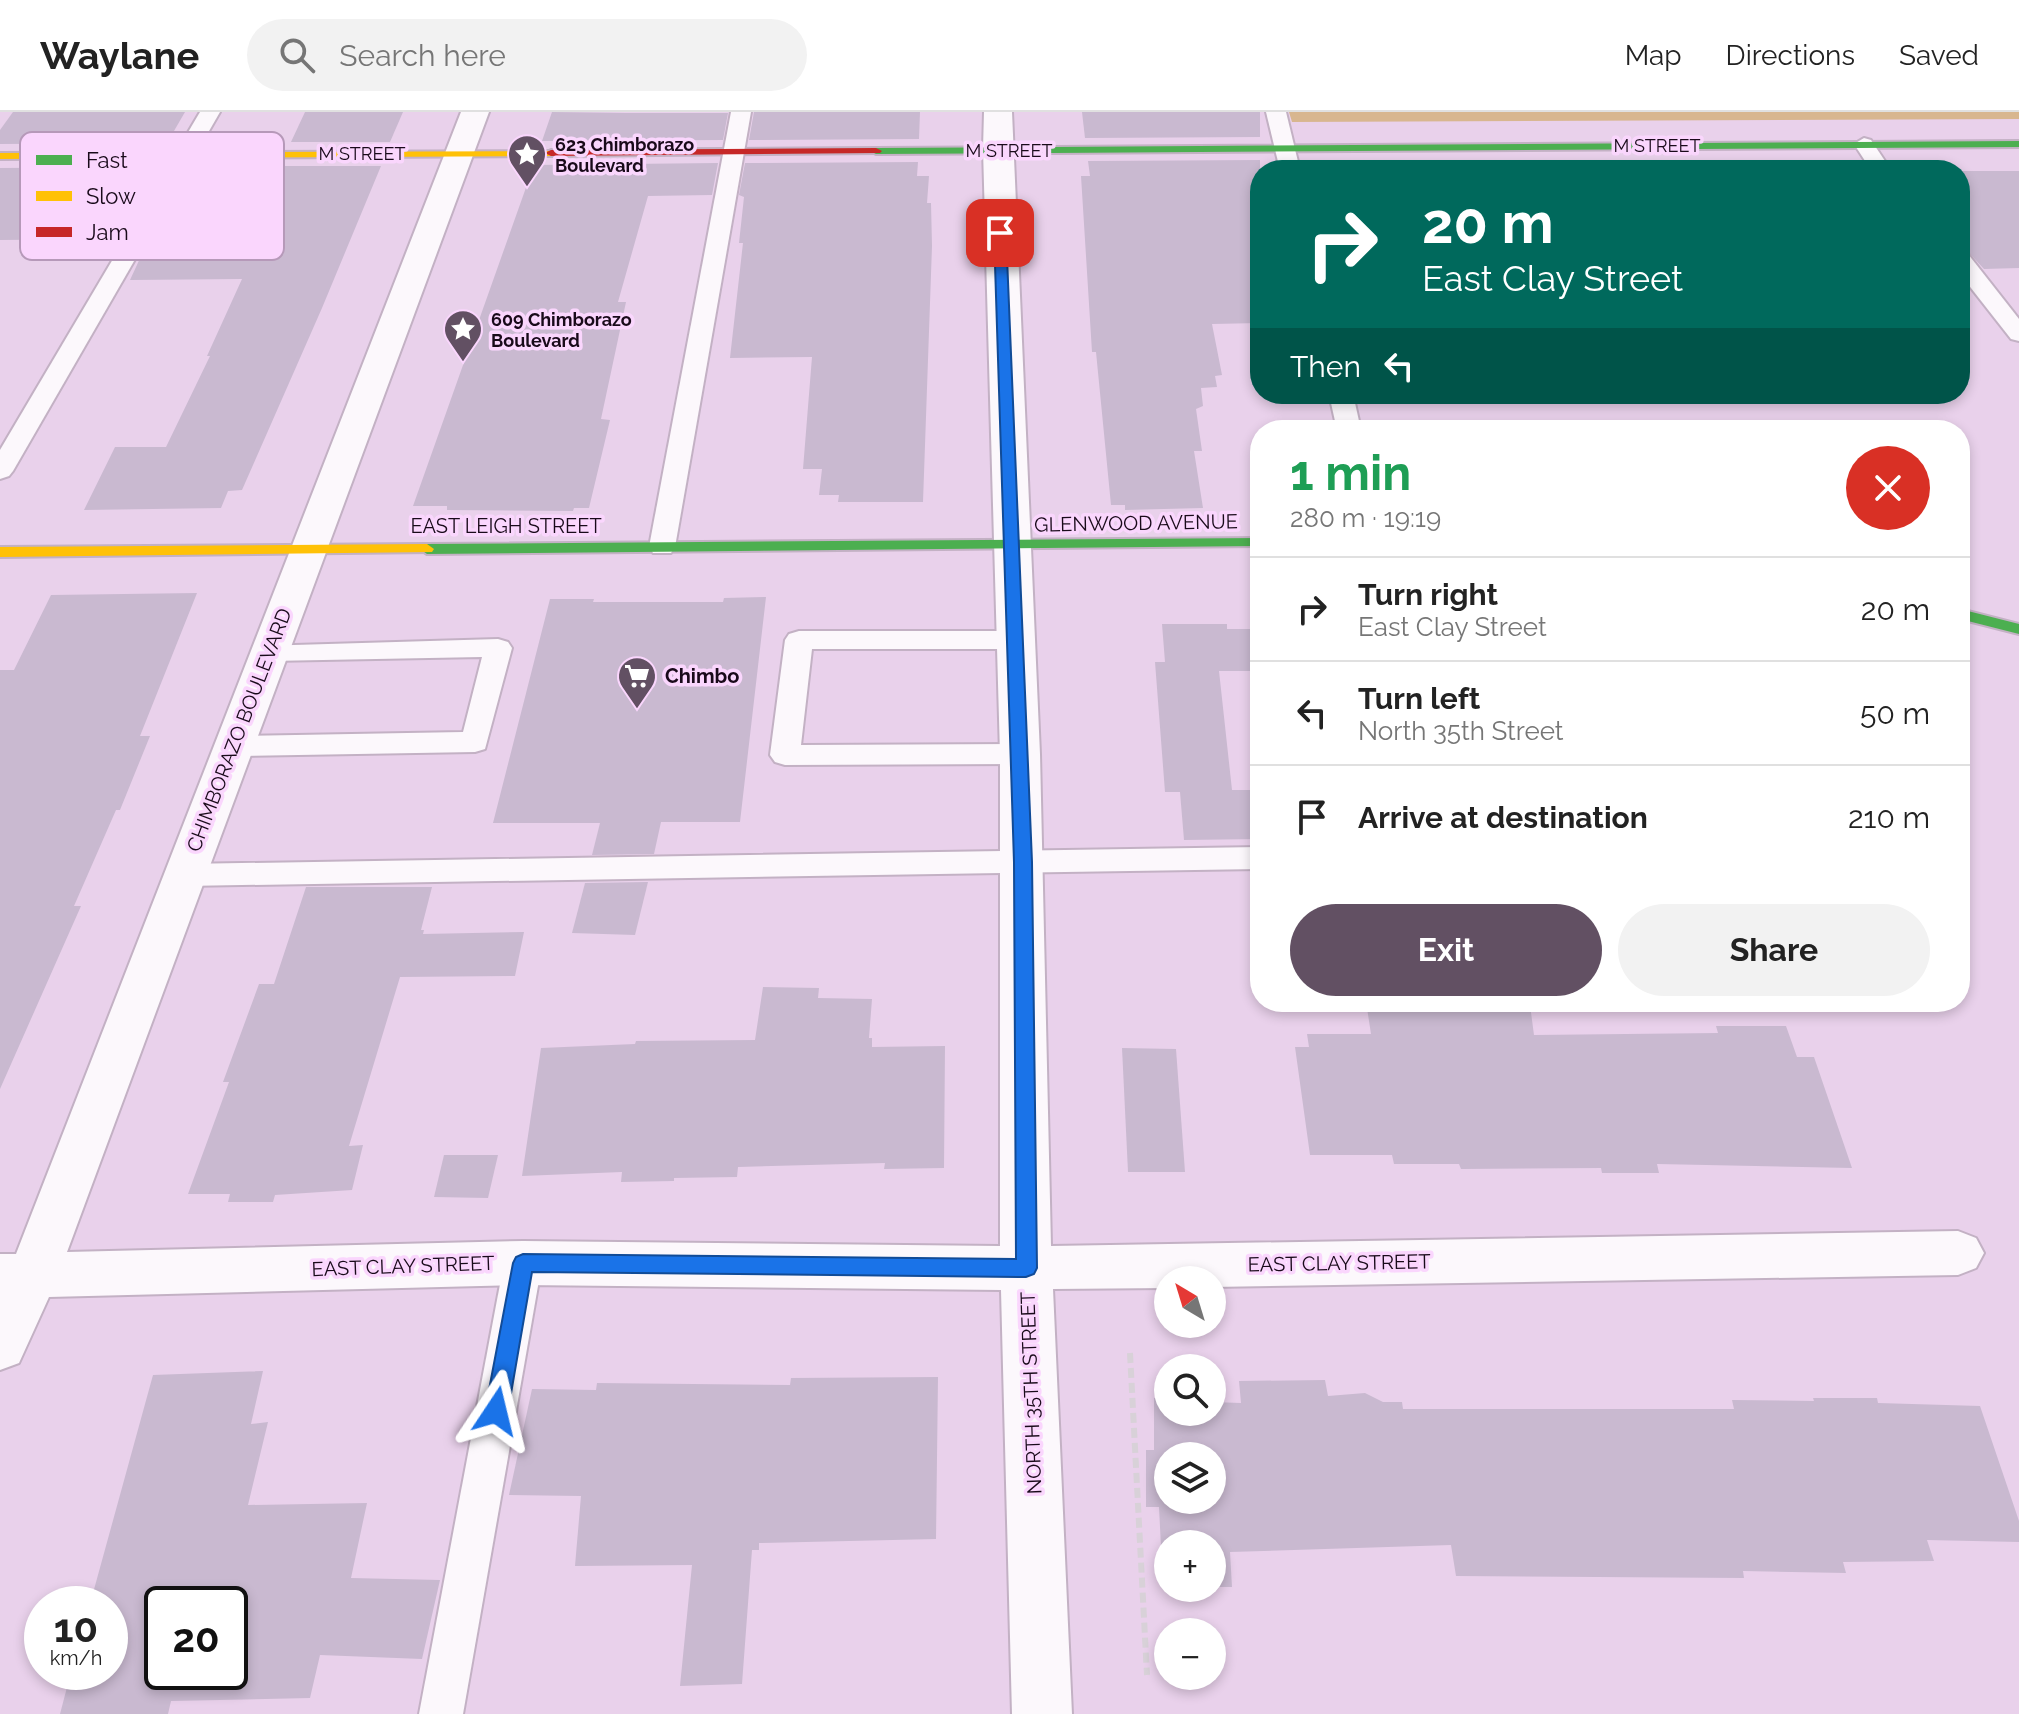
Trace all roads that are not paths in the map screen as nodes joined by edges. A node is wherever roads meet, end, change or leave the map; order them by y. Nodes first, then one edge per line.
1 (210, 112) edge
2 (475, 112) edge
3 (741, 112) edge
4 (998, 112) edge
5 (1276, 112) edge
6 (198, 132) edge
7 (1864, 144) junction
8 (2019, 144) edge
9 (1285, 148) junction
10 (997, 149) junction
11 (733, 151) junction
12 (460, 152) junction
13 (284, 153) edge
14 (0, 156) edge
15 (20, 156) edge
16 (1288, 160) edge
17 (1874, 160) edge
18 (123, 260) edge
19 (1970, 272) edge
20 (2019, 334) edge
21 (0, 471) edge
22 (1250, 542) edge
23 (662, 547) junction
24 (1013, 547) junction
25 (309, 549) junction
26 (0, 552) edge
27 (1970, 617) edge
28 (2019, 629) edge
29 (1016, 640) junction
30 (270, 652) junction
31 (234, 746) junction
32 (1020, 754) junction
33 (1250, 858) edge
34 (1023, 862) junction
35 (184, 875) junction
36 (1958, 1253) dead end
37 (523, 1263) junction
38 (1026, 1268) junction
39 (16, 1275) edge
40 (0, 1347) edge
41 (441, 1714) edge
42 (1042, 1714) edge

1 - 6 lane
2 - 12 street, CHIMBORAZO BOULEVARD
3 - 11 lane
4 - 10 street, NORTH 35TH STREET
5 - 9 lane
7 - 8 street, M STREET
7 - 9 street, M STREET
7 - 17 lane
9 - 10 street, M STREET
9 - 16 lane
10 - 11 street, M STREET
10 - 24 street, NORTH 35TH STREET
11 - 12 street, M STREET
11 - 23 lane
12 - 13 street, M STREET
12 - 25 street, CHIMBORAZO BOULEVARD
14 - 15 street, M STREET
18 - 21 lane
19 - 20 lane
22 - 24 street, GLENWOOD AVENUE
23 - 24 street, EAST LEIGH STREET
23 - 25 street, EAST LEIGH STREET
24 - 29 street, NORTH 35TH STREET
25 - 26 street, EAST LEIGH STREET
25 - 30 street, CHIMBORAZO BOULEVARD
27 - 28 street
29 - 32 street, NORTH 35TH STREET
29 - 32 lane
30 - 31 street, CHIMBORAZO BOULEVARD
30 - 31 lane
31 - 35 street, CHIMBORAZO BOULEVARD
32 - 34 street, NORTH 35TH STREET
33 - 34 lane
34 - 35 lane
34 - 38 street, NORTH 35TH STREET
35 - 39 street, CHIMBORAZO BOULEVARD
36 - 38 street, EAST CLAY STREET
37 - 38 street, EAST CLAY STREET
37 - 39 street, EAST CLAY STREET
37 - 41 lane
38 - 42 street, NORTH 35TH STREET
39 - 40 street, CHIMBORAZO BOULEVARD

